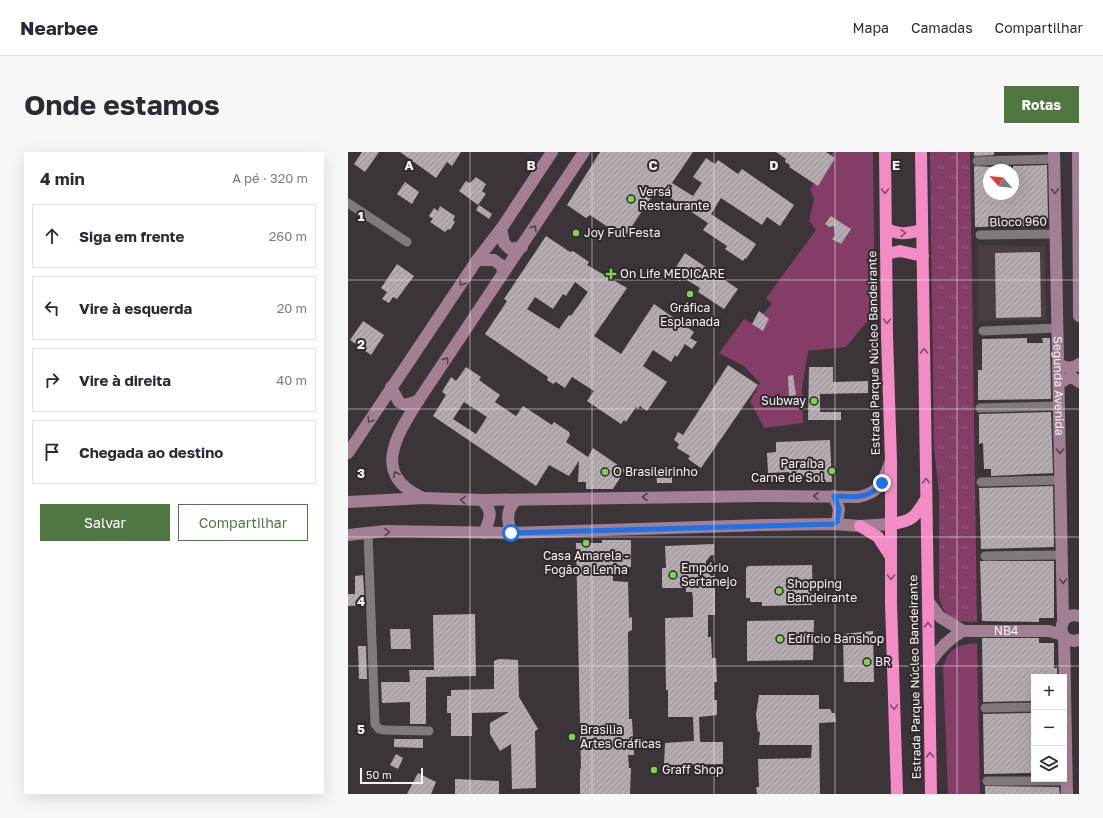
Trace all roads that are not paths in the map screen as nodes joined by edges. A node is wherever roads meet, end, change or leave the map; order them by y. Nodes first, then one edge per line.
1 (552, 152) edge
2 (584, 152) edge
3 (885, 152) edge
4 (921, 152) edge
5 (1054, 156) edge
6 (1078, 156) edge
7 (977, 160) dead end
8 (348, 203) edge
9 (886, 228) junction
10 (501, 229) junction
11 (922, 230) junction
12 (1079, 232) edge
13 (1056, 234) junction
14 (980, 235) dead end
15 (407, 242) dead end
16 (522, 247) junction
17 (886, 254) junction
18 (922, 256) junction
19 (476, 260) junction
20 (503, 273) junction
21 (1079, 309) edge
22 (1079, 316) edge
23 (1058, 328) junction
24 (983, 331) dead end
25 (1058, 364) junction
26 (1079, 364) edge
27 (1079, 382) edge
28 (1059, 384) junction
29 (391, 387) junction
30 (418, 402) junction
31 (1059, 406) junction
32 (980, 408) dead end
33 (348, 453) edge
34 (891, 461) junction
35 (1060, 480) junction
36 (981, 482) dead end
37 (834, 496) junction
38 (424, 498) junction
39 (926, 498) junction
40 (482, 500) junction
41 (516, 500) junction
42 (348, 502) edge
43 (834, 524) junction
44 (891, 524) junction
45 (860, 526) junction
46 (368, 532) junction
47 (484, 532) junction
48 (511, 533) junction
49 (348, 535) edge
50 (1062, 555) junction
51 (984, 556) dead end
52 (891, 558) junction
53 (928, 601) junction
54 (1079, 616) edge
55 (1063, 628) junction
56 (963, 631) junction
57 (1079, 640) edge
58 (929, 664) junction
59 (1064, 674) edge
60 (1031, 707) edge
61 (985, 708) dead end
62 (1065, 710) edge
63 (429, 731) dead end
64 (1066, 746) edge
65 (987, 781) dead end
66 (1031, 781) edge
67 (1067, 782) edge
68 (897, 794) edge
69 (931, 794) edge
70 (1067, 794) edge

1 - 10 main road
16 -> 2 main road
3 -> 9 highway, Estrada Parque Núcleo Bandeirante
4 - 11 highway, Estrada Parque Núcleo Bandeirante
5 - 7 street
5 -> 13 main road, Segunda Avenida
6 - 12 main road
8 - 15 street
9 -> 11 highway
9 - 17 highway, Estrada Parque Núcleo Bandeirante
10 - 16 main road
10 - 19 main road
11 - 18 highway, Estrada Parque Núcleo Bandeirante
12 - 21 main road
13 - 14 street, Bloco 960
13 - 23 main road, Segunda Avenida
16 - 20 main road
17 - 18 highway
17 -> 34 highway, Estrada Parque Núcleo Bandeirante
39 -> 18 highway, Estrada Parque Núcleo Bandeirante
19 - 20 main road
19 -> 29 main road
30 -> 20 main road
21 - 22 main road
23 - 24 street
23 - 25 main road, Segunda Avenida
25 - 26 main road
25 - 28 main road, Segunda Avenida
27 - 28 main road
28 - 31 main road, Segunda Avenida
29 - 30 main road
29 -> 33 main road
38 -> 30 main road
31 - 32 street
31 -> 35 main road, Segunda Avenida
34 - 37 main road
34 - 44 highway, Estrada Parque Núcleo Bandeirante
35 - 36 street
35 - 50 main road, Segunda Avenida
37 -> 41 main road
37 - 43 main road
40 -> 38 main road
38 - 42 main road
39 - 44 highway
39 - 53 highway, Estrada Parque Núcleo Bandeirante
40 - 41 main road
40 - 47 main road
41 - 48 main road
43 - 45 main road
43 - 48 main road
44 - 45 main road
44 - 52 highway, Estrada Parque Núcleo Bandeirante
45 - 52 highway
46 -> 47 main road
46 - 49 main road
46 - 63 street
47 - 48 main road
50 - 51 street
50 -> 55 main road, Segunda Avenida
52 -> 68 highway, Estrada Parque Núcleo Bandeirante
53 - 56 main road
58 -> 53 highway, Estrada Parque Núcleo Bandeirante
54 - 55 main road
55 - 56 main road, NB4
55 - 57 main road, NB4
55 - 59 main road, Segunda Avenida
56 - 58 main road
69 -> 58 highway, Estrada Parque Núcleo Bandeirante
60 - 61 street
62 - 64 main road, Segunda Avenida
65 - 66 street
67 - 70 main road, Segunda Avenida

